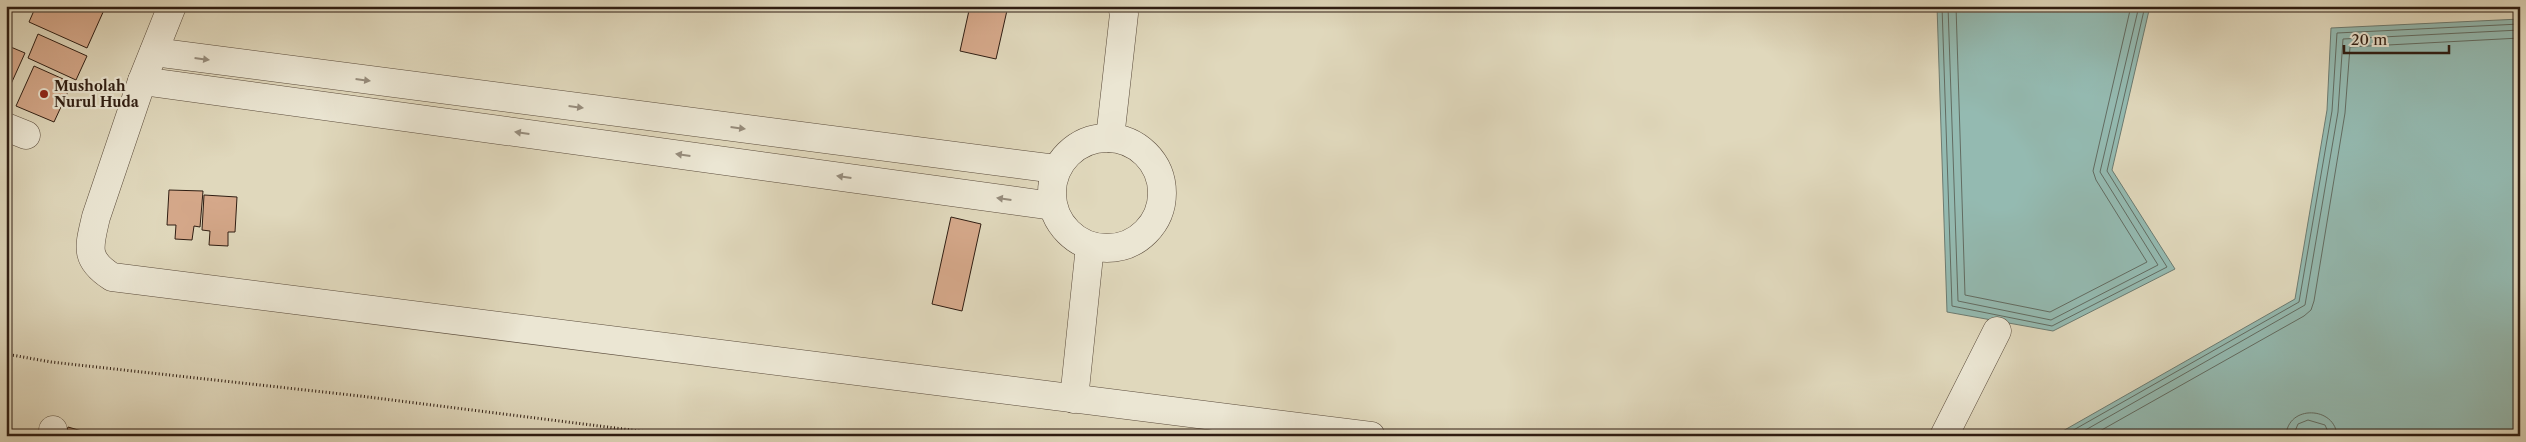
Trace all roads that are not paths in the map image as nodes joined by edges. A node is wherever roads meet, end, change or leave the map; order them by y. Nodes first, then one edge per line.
1 (172, 6) edge
2 (1122, 6) edge
3 (154, 52) junction
4 (142, 81) junction
5 (1110, 138) junction
6 (1056, 169) junction
7 (1053, 206) junction
8 (1090, 246) junction
9 (1997, 331) dead end
10 (1074, 398) junction
11 (1370, 436) edge
12 (1944, 436) edge

1 - 3 street
2 - 5 street
3 - 4 street
3 -> 6 street
7 -> 4 street
4 - 10 street
5 - 6 street
5 - 8 street
6 - 7 street
7 - 8 street
8 - 10 street
9 - 12 street
10 - 11 street

